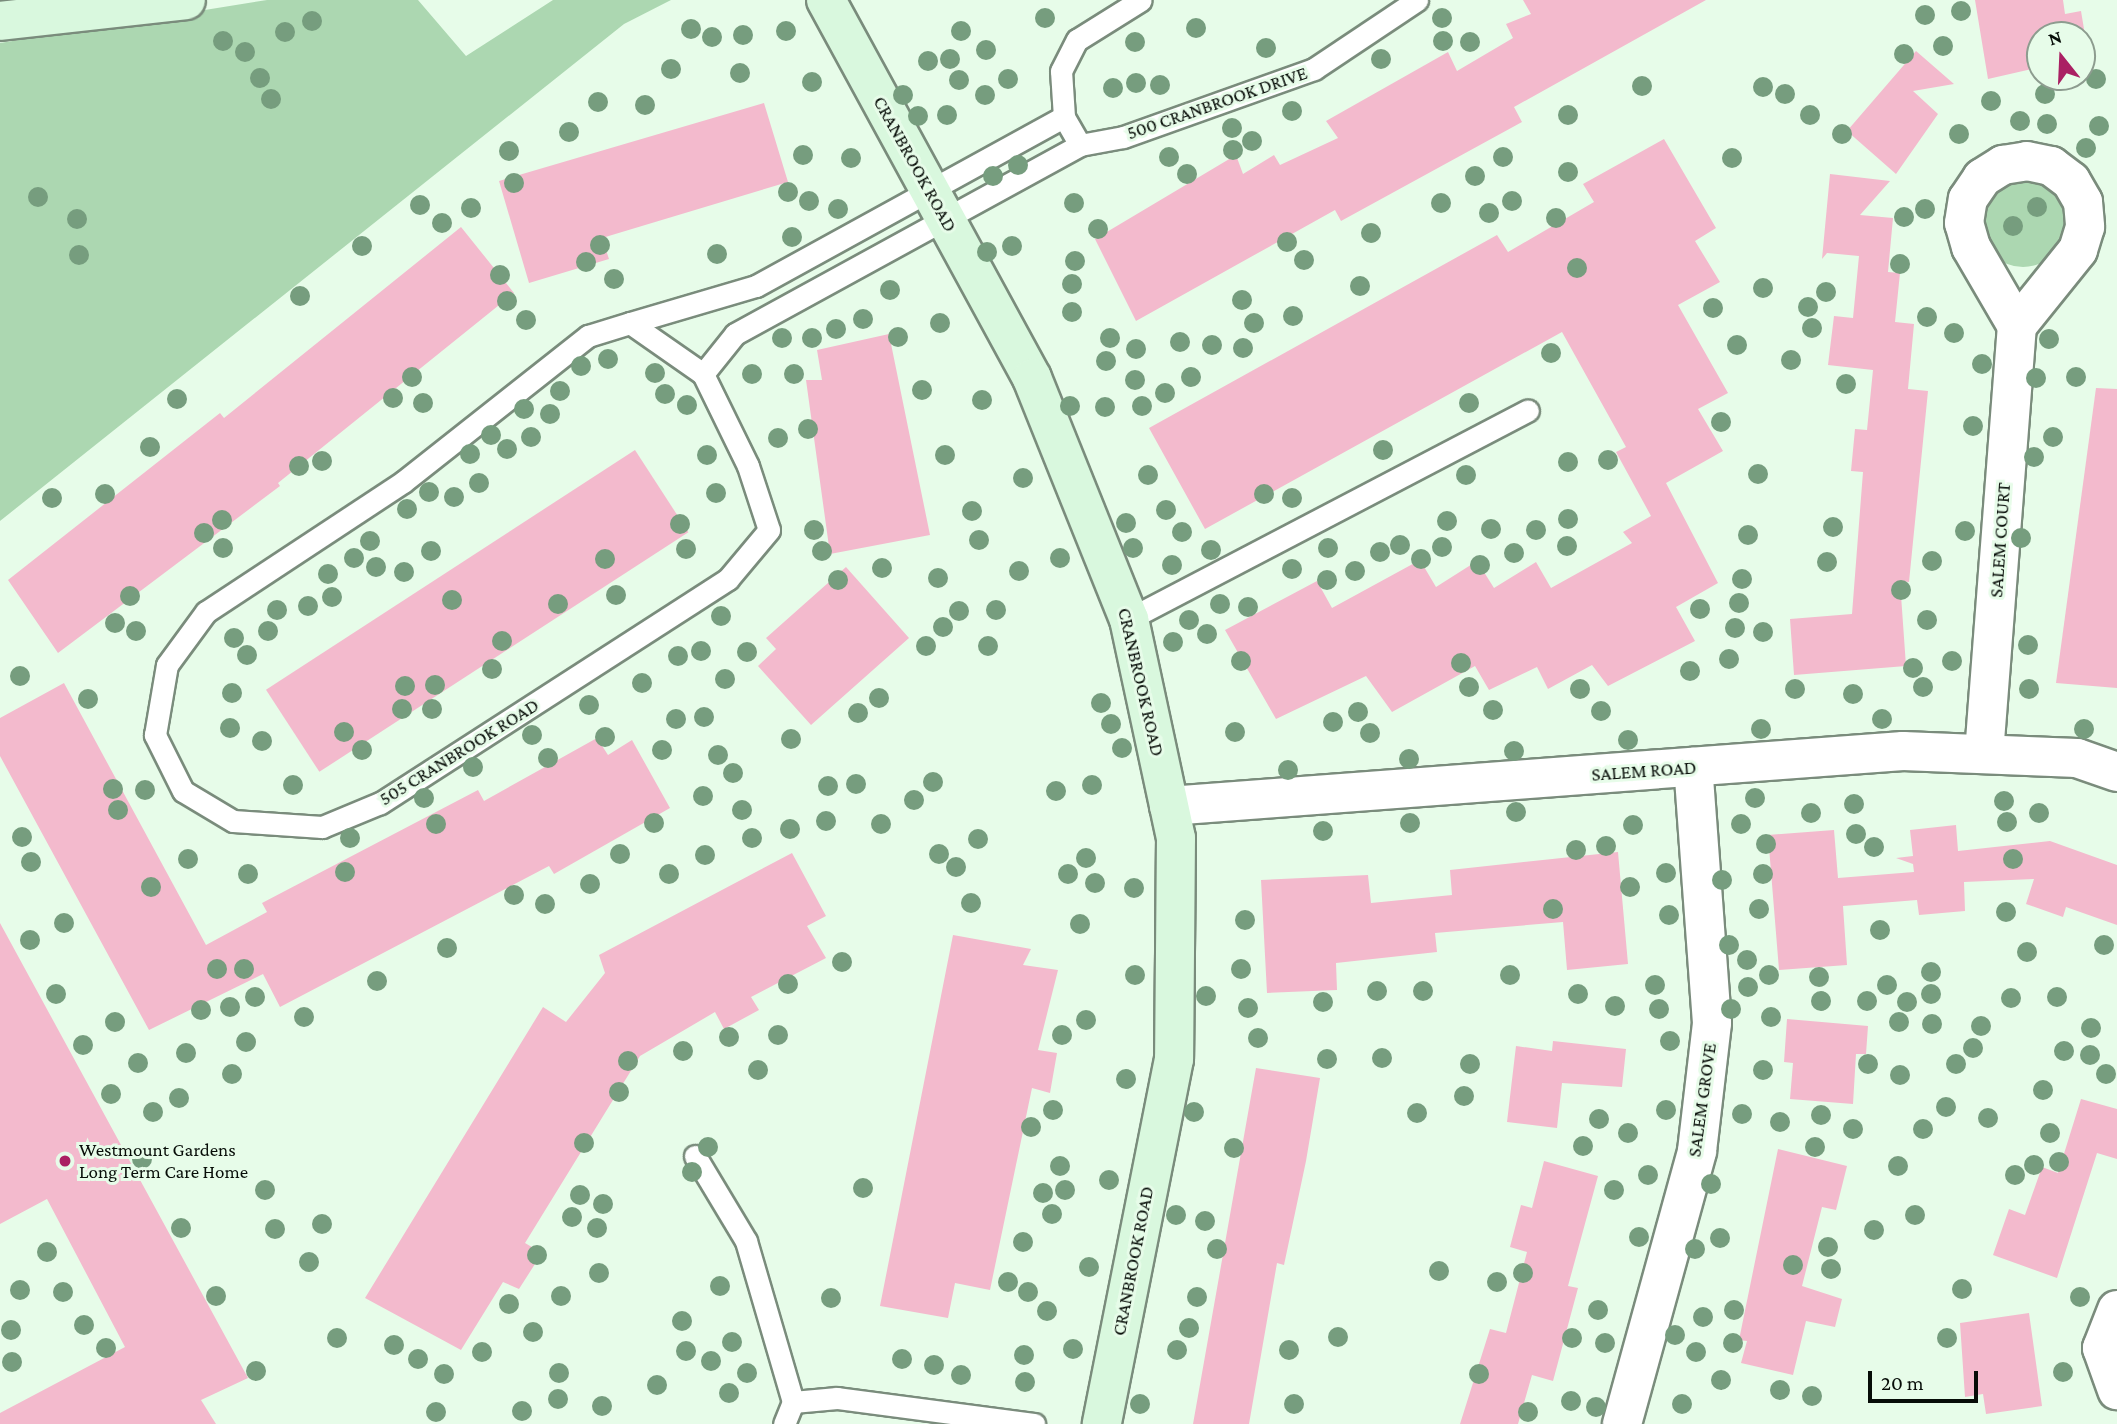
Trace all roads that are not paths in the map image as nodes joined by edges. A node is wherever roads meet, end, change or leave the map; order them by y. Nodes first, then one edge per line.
1 (186, 0) edge
2 (826, 0) edge
3 (1141, 0) edge
4 (1417, 0) edge
5 (0, 22) edge
6 (1064, 117) junction
7 (1080, 145) junction
8 (937, 204) junction
9 (630, 323) junction
10 (2017, 326) dead end
11 (703, 374) junction
12 (1528, 410) dead end
13 (1129, 619) junction
14 (1984, 754) junction
15 (1693, 767) junction
16 (2117, 772) edge
17 (1169, 806) junction
18 (695, 1156) dead end
19 (2117, 1310) edge
20 (2117, 1390) edge
21 (793, 1402) junction
22 (784, 1424) edge
23 (1034, 1424) edge
24 (1102, 1424) edge
25 (1622, 1424) edge

1 - 5 street
2 - 8 street, CRANBROOK ROAD
3 - 6 lane
4 - 7 lane, 500 CRANBROOK DRIVE
6 - 7 lane
6 - 8 lane
7 - 8 lane, 500 CRANBROOK DRIVE
8 - 9 lane, 505 CRANBROOK ROAD
8 - 11 lane
8 - 13 street, CRANBROOK ROAD
9 - 11 lane, 505 CRANBROOK ROAD
9 - 11 lane, 505 CRANBROOK ROAD
10 - 14 street, SALEM COURT
12 - 13 lane
13 - 17 street, CRANBROOK ROAD
14 - 15 street, SALEM ROAD
14 - 16 street, SALEM ROAD
15 - 17 street, SALEM ROAD
15 - 25 street, SALEM GROVE
17 - 24 street, CRANBROOK ROAD
18 - 21 lane
19 - 20 street
21 - 22 lane
21 - 23 lane

